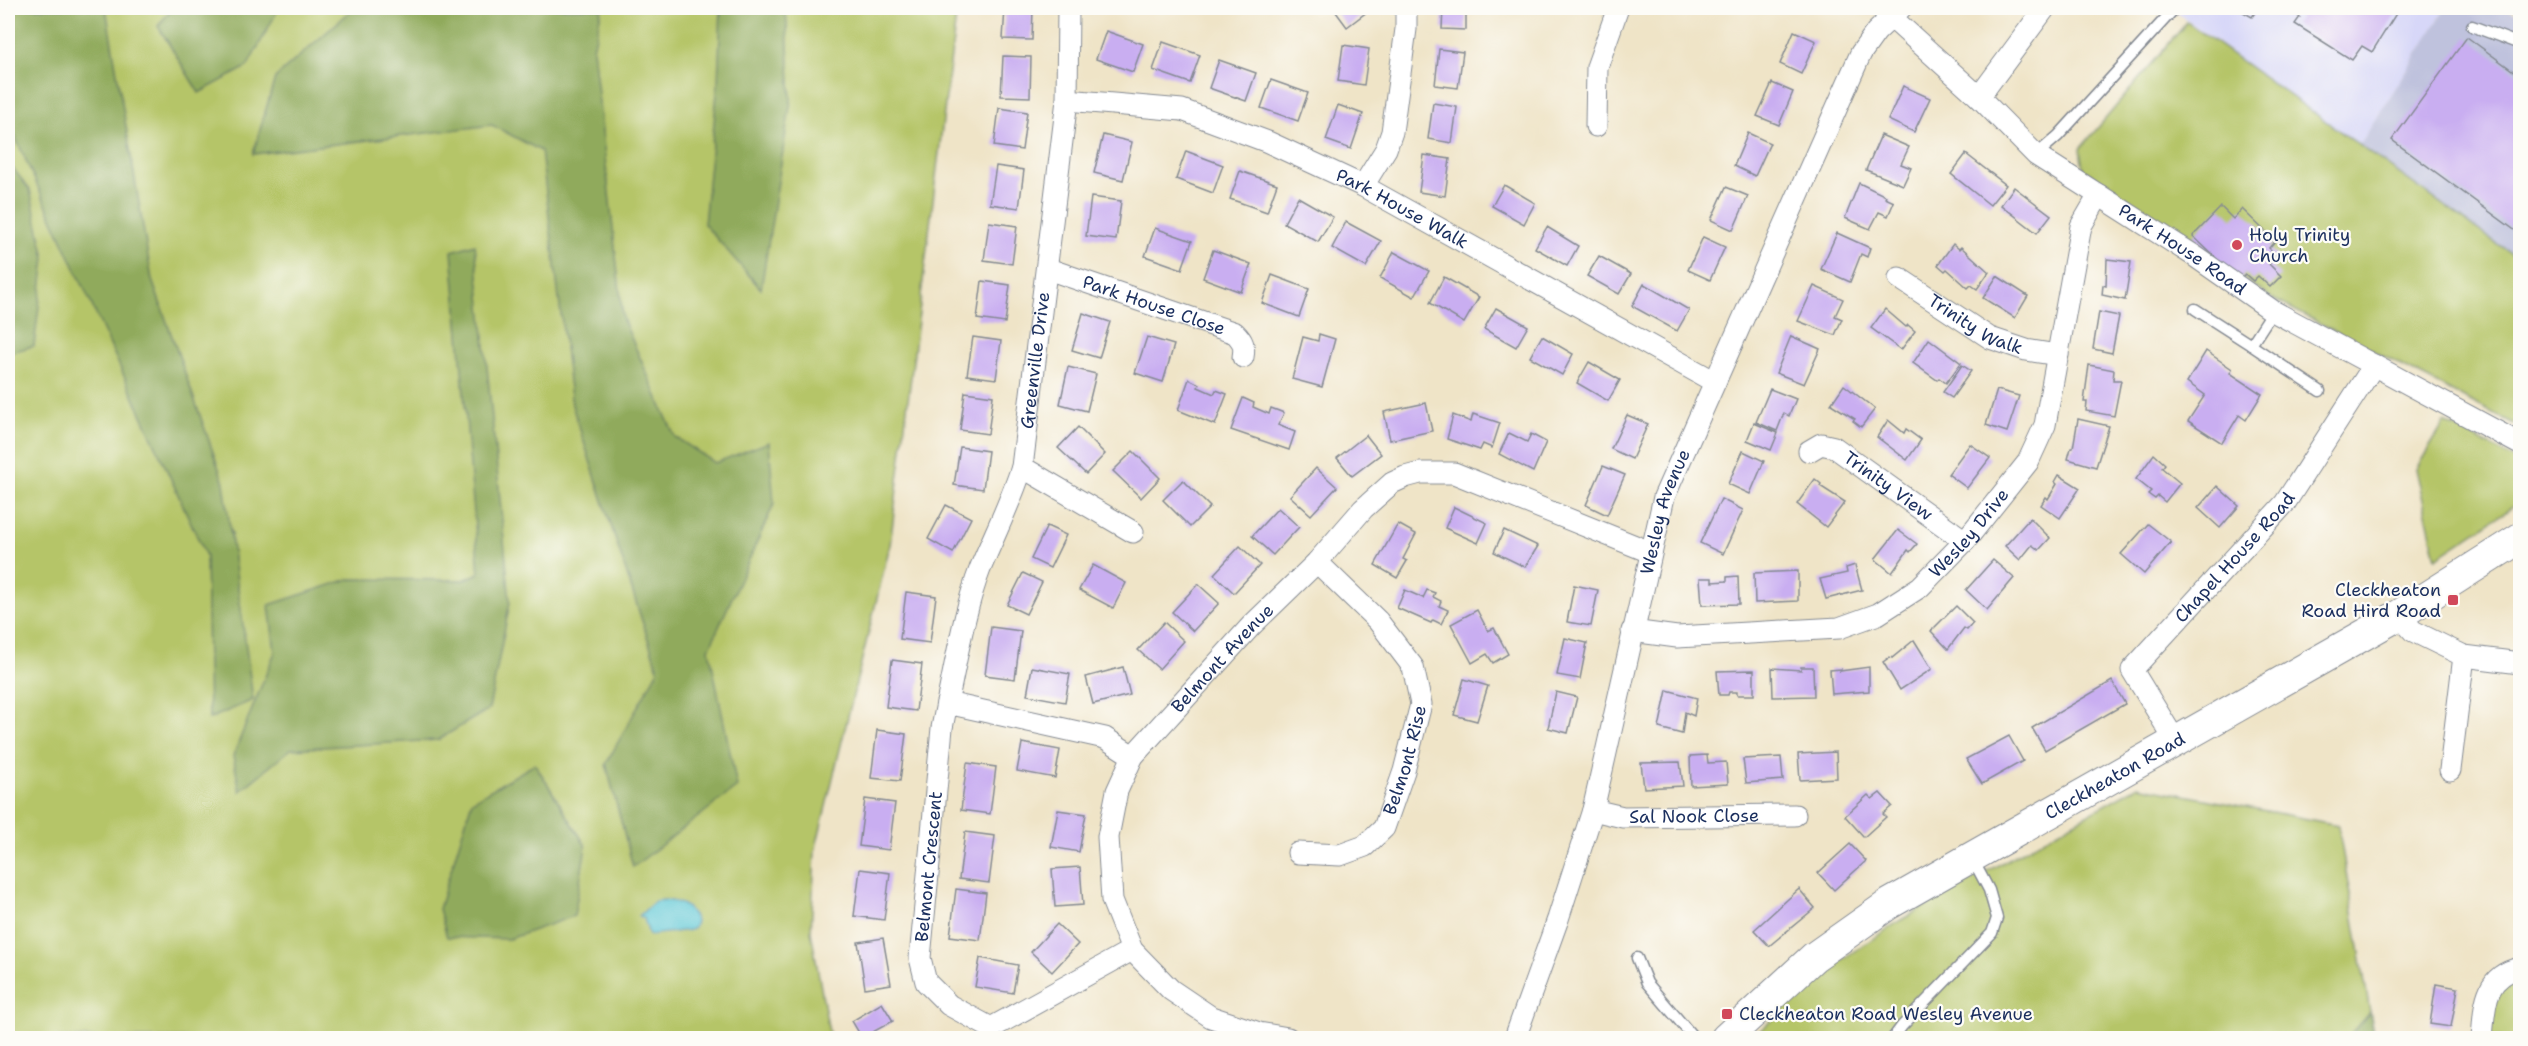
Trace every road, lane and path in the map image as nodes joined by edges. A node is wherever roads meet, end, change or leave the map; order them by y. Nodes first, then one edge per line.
1 (1068, 8) edge
2 (1406, 8) edge
3 (1618, 8) edge
4 (2045, 8) edge
5 (2175, 8) edge
6 (1891, 10) edge
7 (2472, 26) dead end
8 (2520, 44) edge
9 (1979, 97) junction
10 (1067, 100) junction
11 (1596, 126) dead end
12 (2036, 155) junction
13 (1363, 186) junction
14 (2099, 195) junction
15 (1048, 269) junction
16 (1899, 278) dead end
17 (2195, 309) dead end
18 (2273, 311) junction
19 (2251, 345) junction
20 (2058, 355) junction
21 (1243, 357) dead end
22 (2374, 365) junction
23 (1715, 382) junction
24 (2320, 391) dead end
25 (2520, 444) edge
26 (1809, 451) dead end
27 (1023, 467) junction
28 (1133, 532) dead end
29 (2520, 538) edge
30 (1965, 541) junction
31 (1650, 552) junction
32 (1317, 562) junction
33 (2399, 615) junction
34 (1632, 631) junction
35 (2464, 656) junction
36 (2513, 658) edge
37 (947, 703) junction
38 (2176, 742) junction
39 (1133, 756) junction
40 (2450, 770) dead end
41 (1593, 810) junction
42 (1795, 815) dead end
43 (1298, 853) dead end
44 (1972, 857) junction
45 (1132, 950) junction
46 (1637, 958) dead end
47 (2520, 968) edge
48 (984, 1033) edge
49 (1288, 1038) edge
50 (1515, 1038) edge
51 (1694, 1038) edge
52 (1726, 1038) edge
53 (1893, 1038) edge
54 (2482, 1038) edge

1 - 10 street, Greenville Drive
2 - 13 street
3 - 11 street
4 - 9 street
5 - 12 lane
6 - 9 street, Park House Road
6 - 23 street, Wesley Avenue
7 - 8 lane
9 - 12 street, Park House Road
10 - 13 street, Park House Walk
10 - 15 street, Greenville Drive
12 - 14 street, Park House Road
13 - 23 street, Park House Walk
14 - 18 street, Park House Road
14 - 20 street, Wesley Drive
15 - 21 street, Park House Close
15 - 27 street, Greenville Drive
16 - 20 street, Trinity Walk
17 - 19 lane
18 - 19 lane
18 - 22 street, Park House Road
19 - 24 lane
20 - 30 street, Wesley Drive
22 - 25 street, Park House Road
22 - 38 street, Chapel House Road
23 - 31 street, Wesley Avenue
26 - 30 street, Trinity View
27 - 28 street
27 - 37 street, Greenville Drive
29 - 33 street, Cleckheaton Road
30 - 34 street, Wesley Drive
31 - 32 street, Belmont Avenue
31 - 34 street, Wesley Avenue
32 - 39 street, Belmont Avenue
32 - 43 street, Belmont Rise
33 - 35 street
33 - 38 street, Cleckheaton Road
34 - 41 street, Wesley Avenue
35 - 36 street
35 - 40 street
37 - 39 street
37 - 48 street, Belmont Crescent
38 - 44 street, Cleckheaton Road
39 - 45 street, Belmont Avenue
41 - 42 street, Sal Nook Close
41 - 50 street, Wesley Avenue
44 - 52 street, Cleckheaton Road
44 - 53 lane
45 - 48 street, Belmont Crescent
45 - 49 street, Belmont Avenue
46 - 51 lane
47 - 54 street

